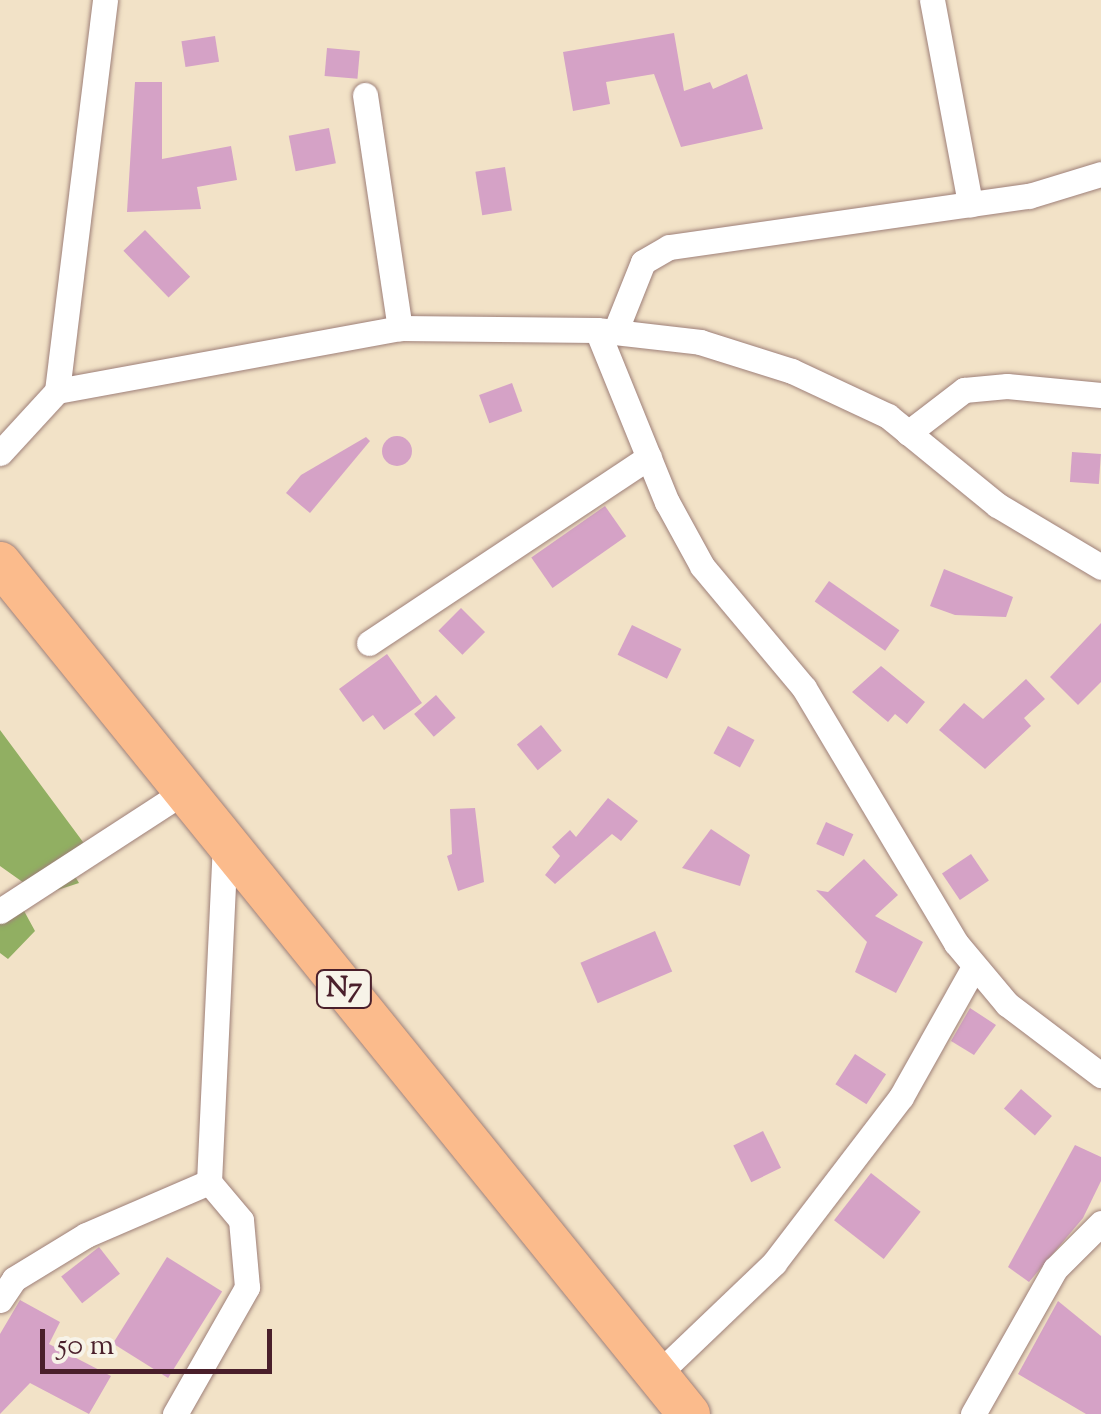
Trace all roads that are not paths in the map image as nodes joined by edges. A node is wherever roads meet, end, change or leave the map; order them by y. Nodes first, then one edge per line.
1 (105, 0) edge
2 (932, 0) edge
3 (365, 95) dead end
4 (1101, 174) edge
5 (970, 204) junction
6 (400, 328) junction
7 (606, 331) junction
8 (57, 391) junction
9 (1101, 395) edge
10 (908, 433) junction
11 (0, 453) edge
12 (649, 457) junction
13 (0, 563) edge
14 (1101, 567) edge
15 (369, 643) dead end
16 (183, 792) junction
17 (225, 841) junction
18 (0, 911) edge
19 (974, 966) junction
20 (1101, 1075) edge
21 (210, 1182) junction
22 (1101, 1223) edge
23 (0, 1300) edge
24 (658, 1374) junction
25 (175, 1414) edge
26 (690, 1414) edge
27 (972, 1414) edge

1 - 8 street
2 - 5 street
3 - 6 street
4 - 5 street
5 - 7 street
6 - 7 street
6 - 8 street
7 - 10 street
7 - 12 street
8 - 11 street
9 - 10 street
10 - 14 street
12 - 15 street
12 - 19 street
13 - 16 highway, N7
16 - 17 highway, N7
16 - 18 street
17 - 21 street
17 - 24 highway, N7
19 - 20 street
19 - 24 street
21 - 23 street
21 - 25 street
22 - 27 street
24 - 26 highway, N7

